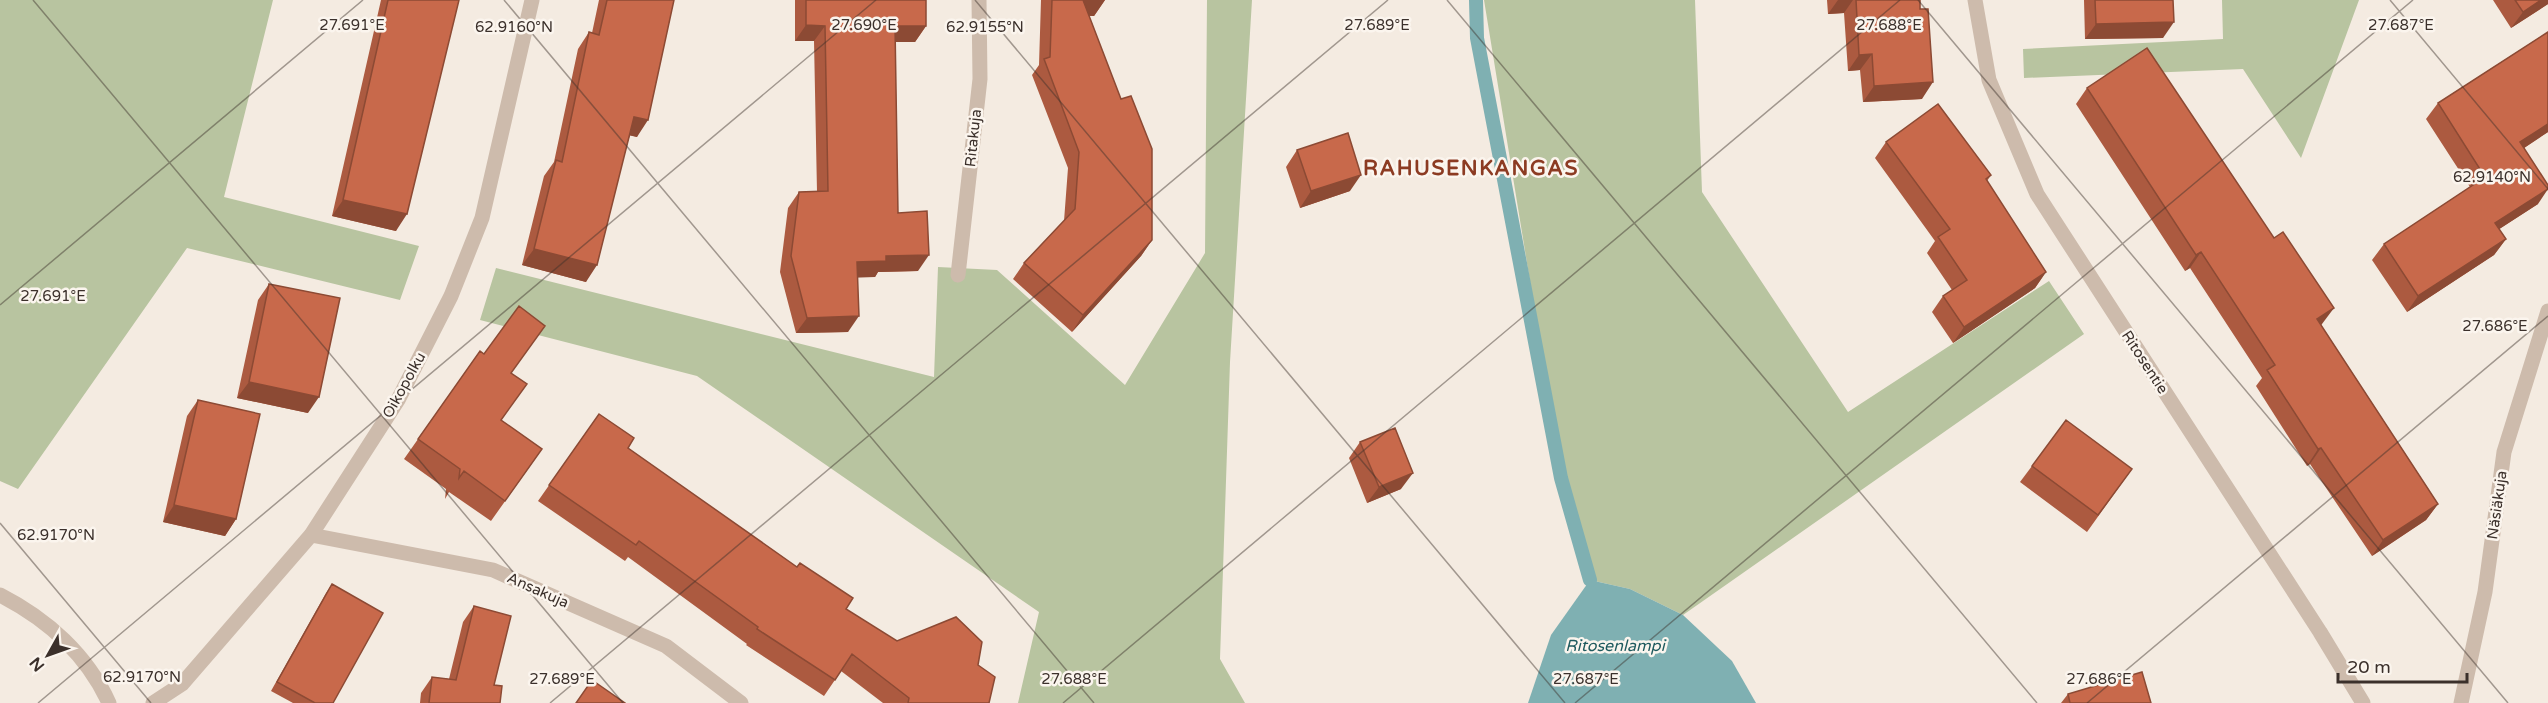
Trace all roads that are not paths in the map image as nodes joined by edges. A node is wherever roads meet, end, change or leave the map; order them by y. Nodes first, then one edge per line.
1 (532, 0) edge
2 (979, 0) edge
3 (1975, 0) edge
4 (958, 275) dead end
5 (2548, 310) edge
6 (311, 536) junction
7 (0, 596) edge
8 (109, 703) edge
9 (153, 703) edge
10 (741, 703) edge
11 (2363, 703) edge
12 (2461, 703) edge

1 - 6 street, Oikopolku
2 - 4 street, Ritakuja
3 - 11 street, Ritosentie
5 - 12 street, Näsiäkuja
6 - 9 street, Oikopolku
6 - 10 street, Ansakuja
7 - 8 street

